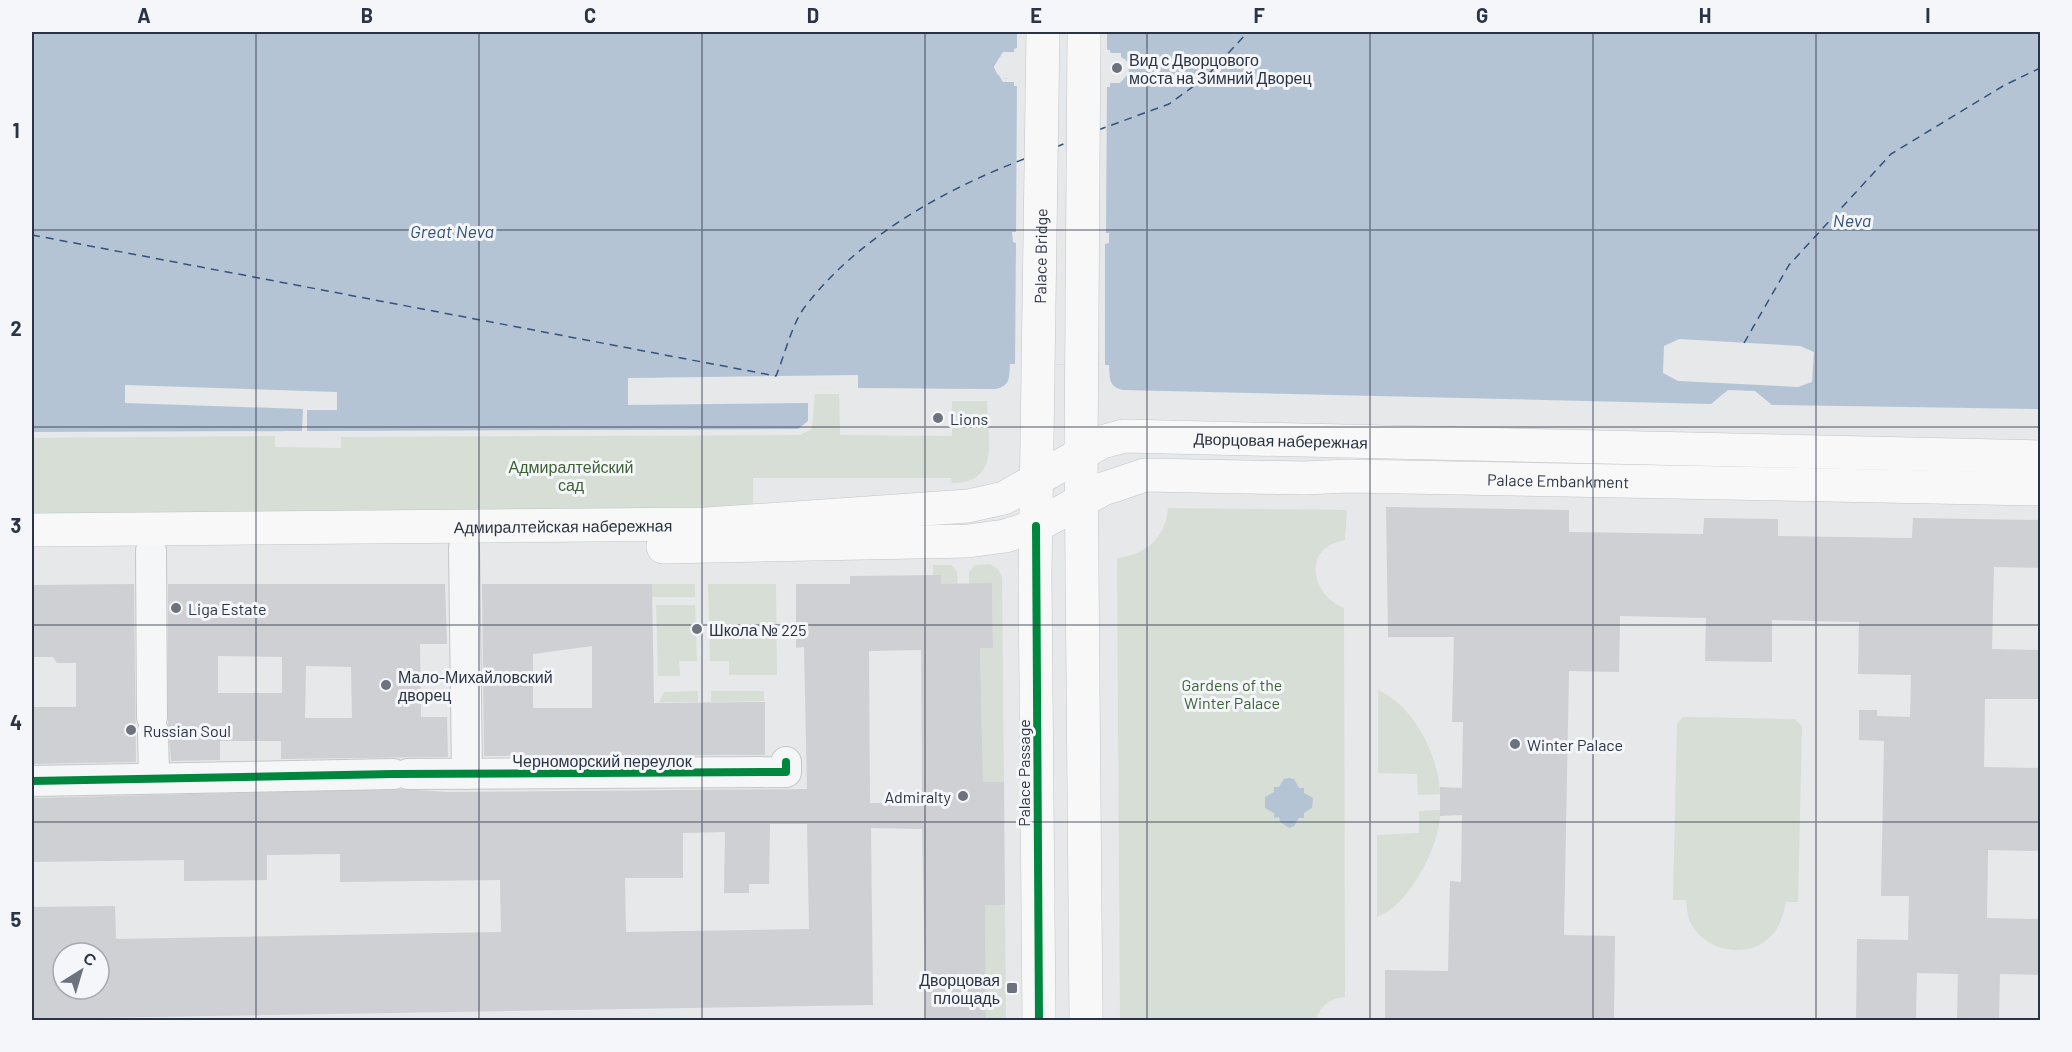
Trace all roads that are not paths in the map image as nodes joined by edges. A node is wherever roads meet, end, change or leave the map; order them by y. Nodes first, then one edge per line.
1 (1043, 32) edge
2 (1084, 32) edge
3 (1081, 454) junction
4 (2040, 457) edge
5 (1036, 481) junction
6 (2040, 489) edge
7 (1082, 501) junction
8 (1036, 526) junction
9 (32, 530) edge
10 (464, 549) junction
11 (32, 551) edge
12 (150, 551) junction
13 (786, 762) dead end
14 (467, 774) junction
15 (154, 778) junction
16 (32, 781) edge
17 (1039, 1020) edge
18 (1086, 1020) edge

1 - 5 main road, Palace Bridge
2 - 3 main road
3 - 4 main road, Дворцовая набережная
3 - 5 main road, Адмиралтейская набережная
3 - 7 main road
5 - 8 main road, Palace Passage
5 - 9 main road, Адмиралтейская набережная
6 - 7 main road, Palace Embankment
7 - 8 main road, Адмиралтейская набережная
7 - 18 main road
8 - 10 main road, Адмиралтейская набережная
8 - 17 main road, Palace Passage
10 - 12 main road, Адмиралтейская набережная
10 - 14 street
11 - 12 main road, Адмиралтейская набережная
12 - 15 street
13 - 14 street, Черноморский переулок
14 - 15 street, Черноморский переулок
15 - 16 street, Черноморский переулок

